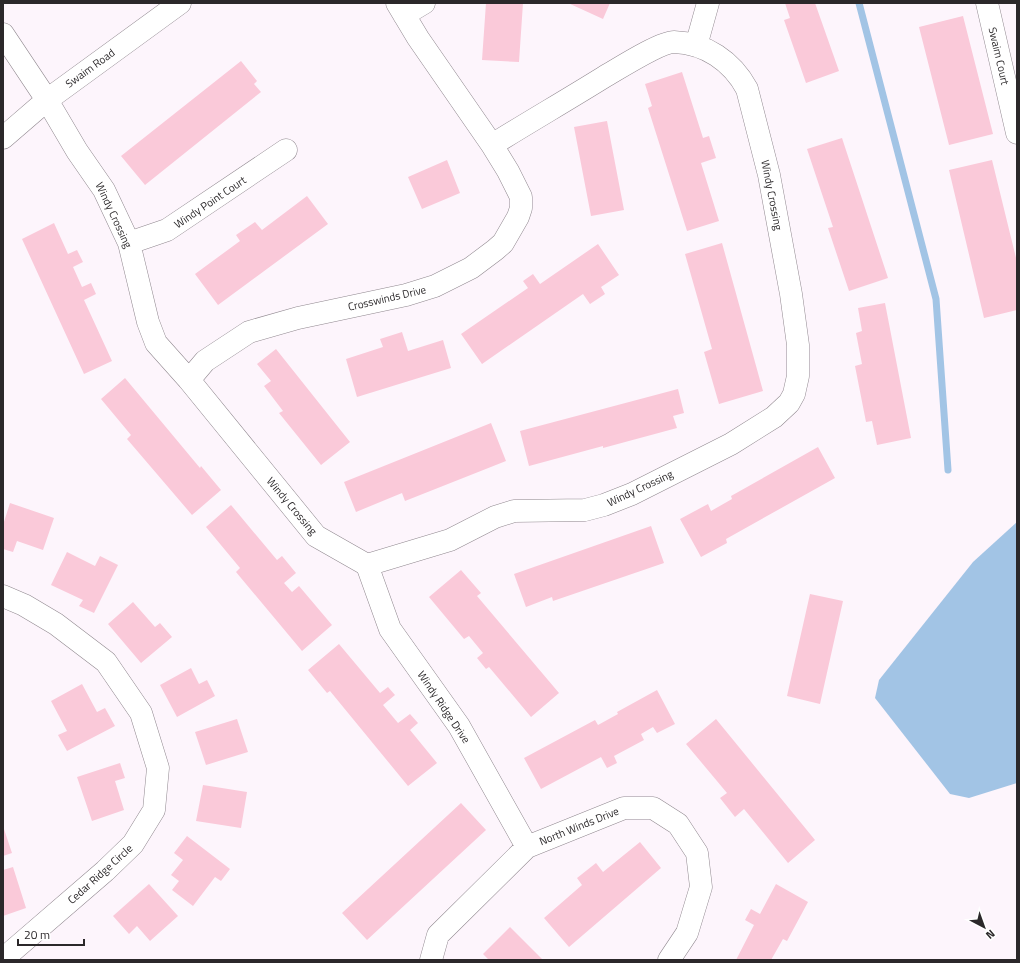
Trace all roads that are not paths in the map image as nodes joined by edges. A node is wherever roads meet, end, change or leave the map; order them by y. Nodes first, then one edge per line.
1 (180, 3) edge
2 (424, 3) edge
3 (708, 3) edge
4 (987, 3) edge
5 (400, 9) edge
6 (3, 34) edge
7 (696, 46) junction
8 (47, 100) junction
9 (1017, 132) edge
10 (3, 138) edge
11 (492, 145) junction
12 (286, 150) dead end
13 (129, 243) junction
14 (189, 380) junction
15 (368, 564) junction
16 (3, 596) edge
17 (527, 847) junction
18 (3, 959) edge
19 (432, 960) edge
20 (669, 960) edge

1 - 8 street, Swaim Road
2 - 5 street
3 - 7 street
4 - 9 street, Swaim Court
5 - 11 street, Crosswinds Drive
6 - 8 street, Windy Crossing
7 - 11 street, Windy Crossing
7 - 15 street, Windy Crossing
8 - 10 street, Swaim Road
8 - 13 street, Windy Crossing
11 - 14 street, Crosswinds Drive
12 - 13 street, Windy Point Court
13 - 14 street, Windy Crossing
14 - 15 street, Windy Crossing
15 - 17 street, Windy Ridge Drive
16 - 18 street, Cedar Ridge Circle
17 - 19 street, North Winds Drive
17 - 20 street, North Winds Drive

